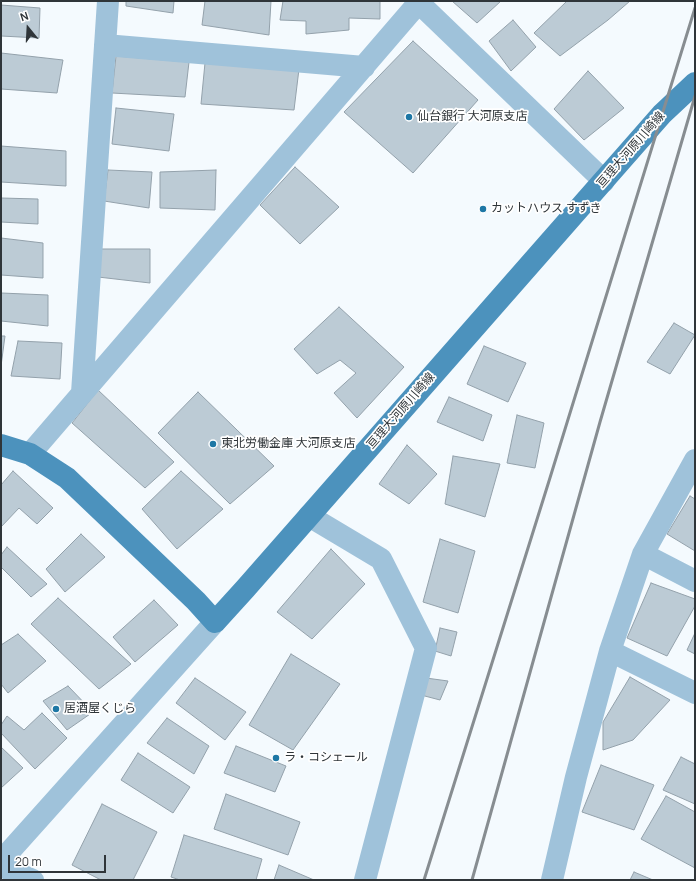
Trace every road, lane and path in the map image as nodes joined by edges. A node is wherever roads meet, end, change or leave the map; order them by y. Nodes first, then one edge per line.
1 (108, 1) edge
2 (420, 2) edge
3 (105, 45) junction
4 (364, 66) junction
5 (695, 83) edge
6 (604, 181) junction
7 (82, 393) junction
8 (1, 445) edge
9 (30, 454) junction
10 (695, 460) edge
11 (309, 516) junction
12 (642, 554) junction
13 (695, 581) edge
14 (214, 622) junction
15 (610, 651) junction
16 (695, 693) edge
17 (1, 862) edge
18 (1, 866) edge
19 (33, 880) edge
20 (365, 880) edge
21 (552, 880) edge

1 - 3 street
2 - 4 street
2 - 6 street
3 - 4 street
3 - 7 street
4 - 7 street
5 - 6 main road, 亘理大河原川崎線
6 - 11 main road, 亘理大河原川崎線
7 - 9 street
8 - 9 main road
9 - 14 main road
10 - 12 street
11 - 14 main road, 亘理大河原川崎線
11 - 20 street
12 - 13 street
12 - 15 street
14 - 17 street
15 - 16 street
15 - 21 street
18 - 19 street

